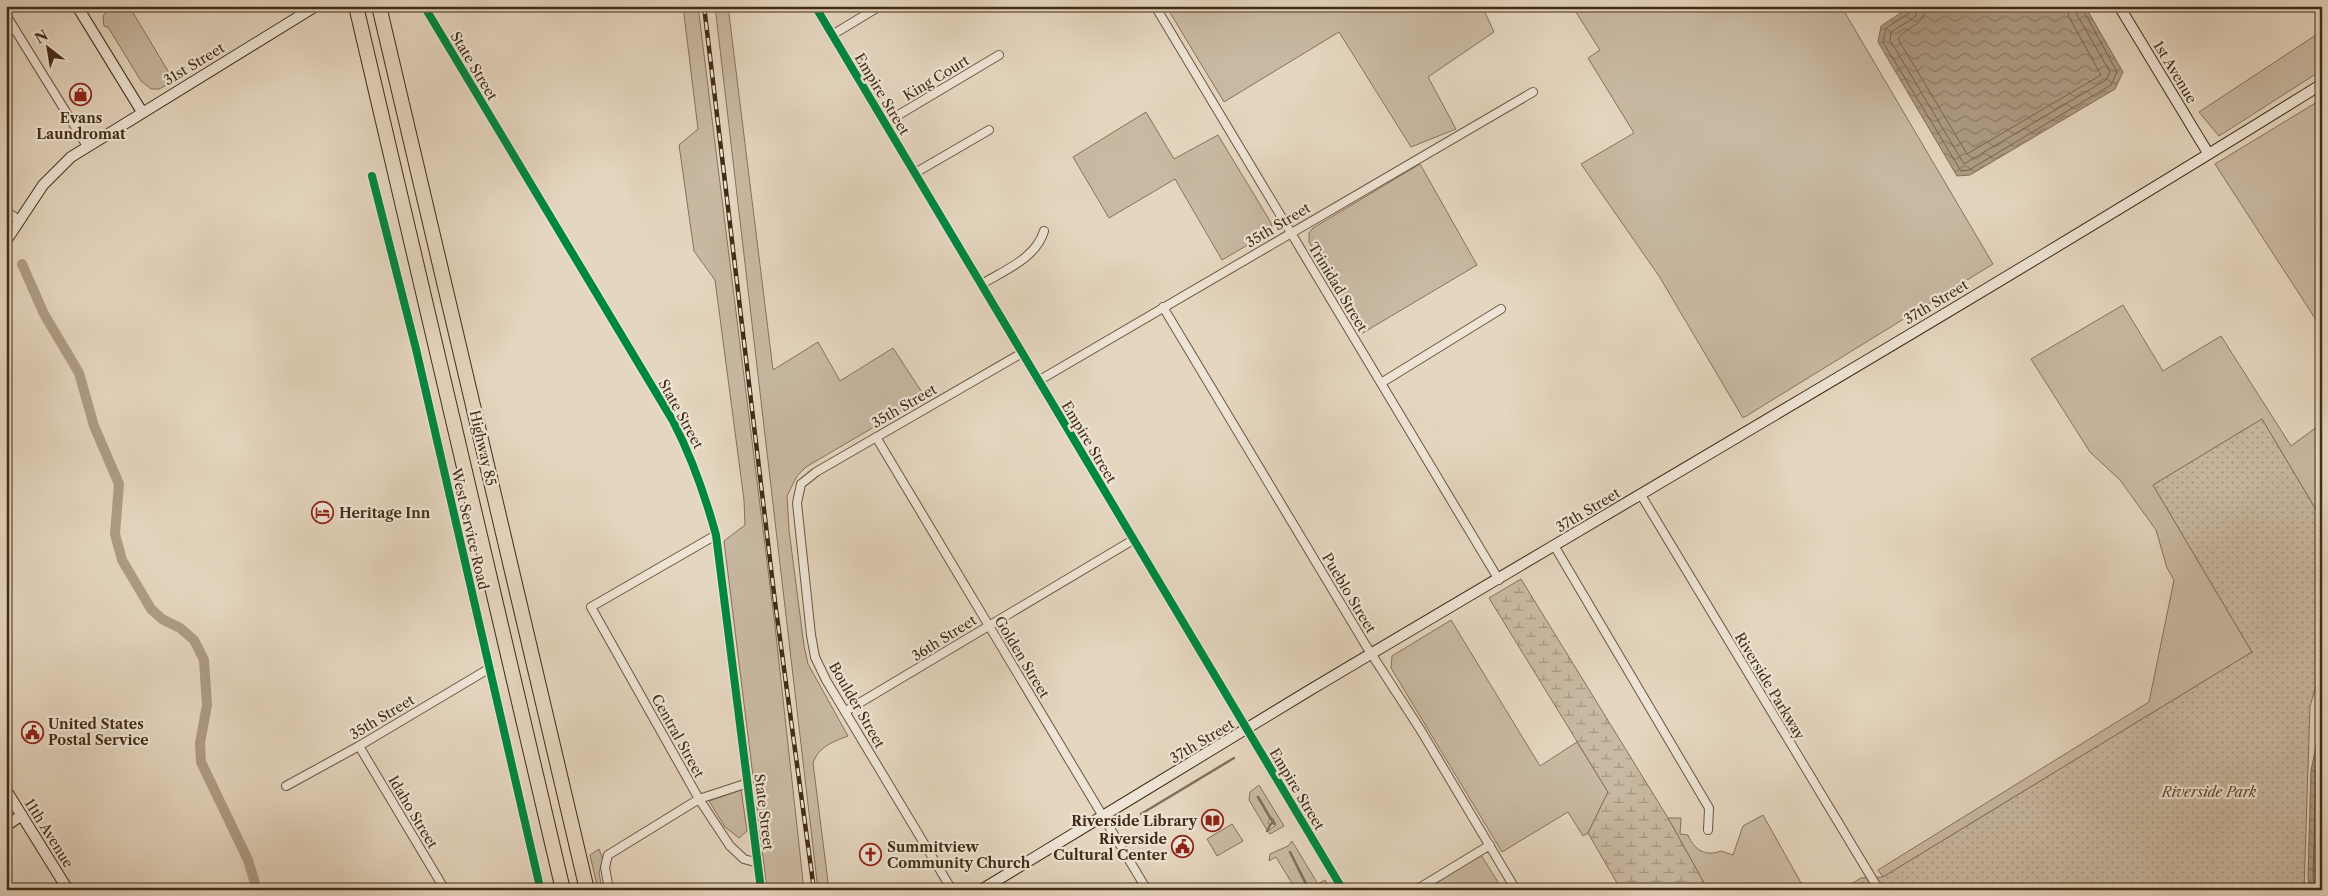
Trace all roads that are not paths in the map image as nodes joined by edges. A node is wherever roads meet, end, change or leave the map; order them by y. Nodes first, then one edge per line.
1 (78, 6) edge
2 (316, 6) edge
3 (356, 6) edge
4 (379, 6) edge
5 (424, 6) edge
6 (815, 6) edge
7 (880, 6) edge
8 (1155, 6) edge
9 (2119, 6) edge
10 (6, 15) edge
11 (832, 35) junction
12 (999, 55) dead end
13 (2322, 84) edge
14 (1533, 92) dead end
15 (142, 112) junction
16 (885, 123) junction
17 (989, 130) dead end
18 (87, 146) junction
19 (2208, 152) junction
20 (915, 174) junction
21 (372, 176) dead end
22 (6, 211) edge
23 (19, 220) junction
24 (1044, 231) dead end
25 (1290, 232) junction
26 (6, 241) edge
27 (982, 284) junction
28 (1163, 307) junction
29 (1501, 309) dead end
30 (1022, 353) junction
31 (1038, 381) junction
32 (1380, 383) junction
33 (876, 437) junction
34 (801, 484) joint
35 (1641, 495) junction
36 (716, 534) junction
37 (1132, 540) junction
38 (1554, 547) junction
39 (1499, 580) junction
40 (988, 625) junction
41 (1371, 655) junction
42 (490, 668) junction
43 (846, 711) junction
44 (1247, 730) junction
45 (359, 746) junction
46 (748, 783) junction
47 (286, 786) dead end
48 (6, 790) edge
49 (699, 799) junction
50 (22, 815) junction
51 (1103, 816) junction
52 (6, 826) edge
53 (1708, 830) dead end
54 (1490, 845) junction
55 (758, 863) junction
56 (68, 890) edge
57 (445, 890) edge
58 (538, 890) edge
59 (563, 890) edge
60 (587, 890) edge
61 (609, 890) edge
62 (761, 890) edge
63 (952, 890) edge
64 (981, 890) edge
65 (1147, 890) edge
66 (1343, 890) edge
67 (1416, 890) edge
68 (1516, 890) edge
69 (1879, 890) edge

1 - 15 main road
2 - 15 main road, 31st Street
3 - 59 highway, Highway 85
4 - 60 highway, Highway 85
5 - 36 street, State Street
6 - 11 street, Empire Street
7 - 11 street
8 - 25 street, Trinidad Street
9 - 19 main road, 1st Avenue
10 - 18 street
11 - 16 street, Empire Street
12 - 16 street, King Court
13 - 19 main road, 37th Street
14 - 25 street, 35th Street
15 - 18 main road, 31st Street
16 - 20 street, Empire Street
17 - 20 street
18 - 23 main road, 31st Street
19 - 35 main road, 37th Street
20 - 27 street, Empire Street
21 - 42 street, West Service Road
22 - 23 street
23 - 26 main road, 31st Street
24 - 27 street
25 - 28 street, 35th Street
25 - 32 street, Trinidad Street
27 - 30 street, Empire Street
28 - 31 street, 35th Street
28 - 41 street, Pueblo Street
29 - 32 street
30 - 31 street, Empire Street
30 - 33 street, 35th Street
31 - 37 street, Empire Street
32 - 39 street, Trinidad Street
33 - 34 street, 35th Street
33 - 40 street, Golden Street
34 - 43 street, Boulder Street
35 - 38 main road, 37th Street
35 - 69 street, Riverside Parkway
36 - 46 street, State Street
36 - 49 street, Central Street
37 - 40 street, 36th Street
37 - 44 street, Empire Street
38 - 39 main road, 37th Street
38 - 53 street
39 - 41 main road, 37th Street
40 - 43 street, 36th Street
40 - 51 street, Golden Street
41 - 44 main road, 37th Street
41 - 54 street, Pueblo Street
42 - 45 street, 35th Street
42 - 58 street, West Service Road
43 - 63 street, Boulder Street
44 - 51 main road, 37th Street
44 - 66 street, Empire Street
45 - 47 street, 35th Street
45 - 57 street, Idaho Street
46 - 49 street
46 - 55 street, State Street
48 - 50 main road, 11th Avenue
49 - 55 street, Central Street
49 - 61 street
50 - 52 main road
50 - 56 main road, 11th Avenue
51 - 64 main road, 37th Street
51 - 65 street, Golden Street
54 - 67 street
54 - 68 street, Pueblo Street
55 - 62 street, State Street

